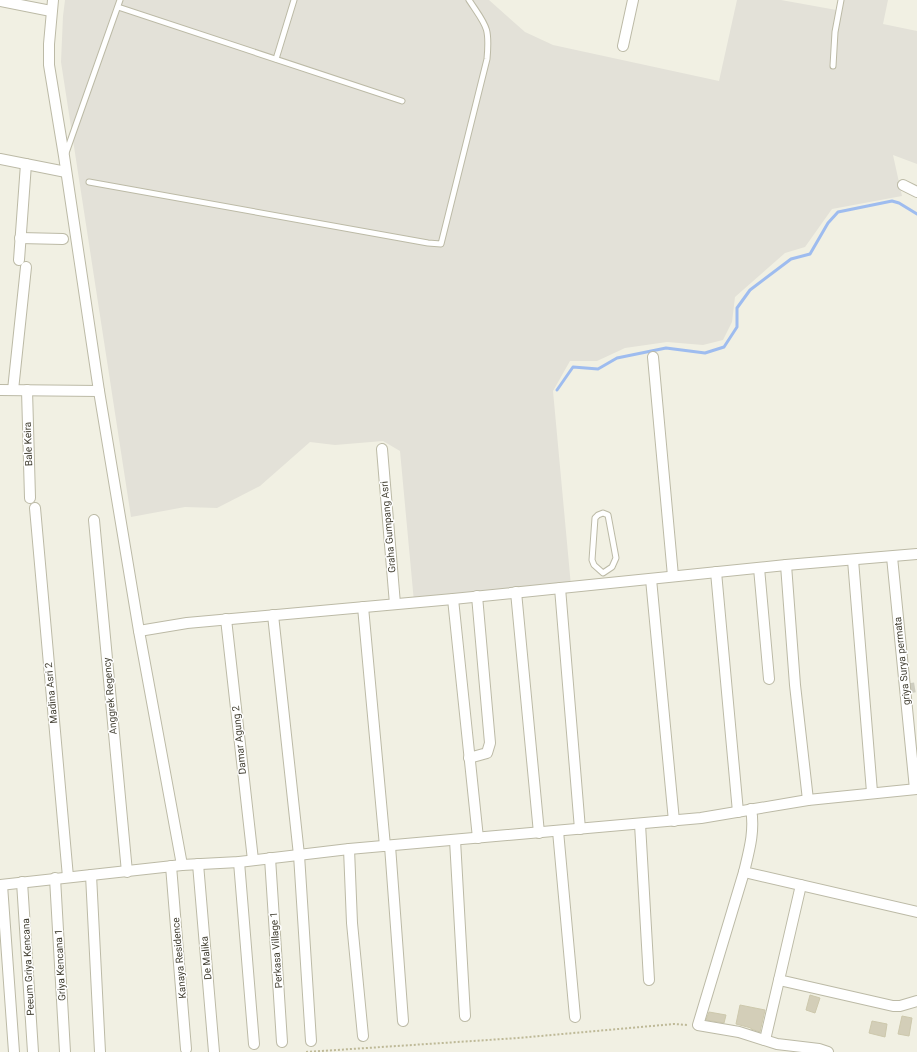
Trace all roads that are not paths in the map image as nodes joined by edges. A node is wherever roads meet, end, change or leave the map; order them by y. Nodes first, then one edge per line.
1 (53, 0) edge
2 (120, 0) edge
3 (294, 0) edge
4 (469, 0) edge
5 (633, 0) edge
6 (841, 0) edge
7 (0, 1) edge
8 (118, 7) junction
9 (51, 11) junction
10 (623, 46) dead end
11 (276, 59) junction
12 (833, 66) dead end
13 (402, 101) dead end
14 (64, 156) junction
15 (0, 159) edge
16 (26, 164) junction
17 (66, 172) junction
18 (89, 182) dead end
19 (903, 185) dead end
20 (917, 192) edge
21 (20, 238) junction
22 (63, 239) dead end
23 (653, 357) dead end
24 (0, 390) edge
25 (13, 390) junction
26 (27, 390) junction
27 (99, 391) junction
28 (382, 449) dead end
29 (30, 498) dead end
30 (35, 508) dead end
31 (94, 520) dead end
32 (917, 554) edge
33 (892, 557) junction
34 (853, 560) junction
35 (786, 565) junction
36 (759, 568) junction
37 (716, 572) junction
38 (673, 576) junction
39 (603, 577) junction
40 (651, 579) junction
41 (560, 588) junction
42 (516, 592) junction
43 (477, 596) junction
44 (453, 599) junction
45 (394, 604) junction
46 (363, 607) junction
47 (273, 615) junction
48 (226, 619) junction
49 (139, 632) junction
50 (769, 679) dead end
51 (469, 758) junction
52 (916, 789) edge
53 (872, 792) junction
54 (808, 800) junction
55 (752, 809) junction
56 (738, 812) junction
57 (674, 821) junction
58 (640, 824) junction
59 (580, 829) junction
60 (558, 831) junction
61 (539, 833) junction
62 (478, 838) junction
63 (455, 840) junction
64 (387, 846) junction
65 (349, 850) junction
66 (299, 855) junction
67 (270, 858) junction
68 (253, 860) junction
69 (239, 862) junction
70 (198, 864) junction
71 (182, 865) junction
72 (171, 866) junction
73 (127, 872) junction
74 (744, 872) junction
75 (91, 875) junction
76 (68, 877) junction
77 (55, 878) junction
78 (22, 882) junction
79 (1, 885) edge
80 (801, 885) junction
81 (917, 912) edge
82 (649, 980) dead end
83 (779, 980) junction
84 (917, 1001) edge
85 (465, 1016) dead end
86 (575, 1017) dead end
87 (403, 1021) dead end
88 (363, 1036) dead end
89 (765, 1040) junction
90 (312, 1041) dead end
91 (282, 1042) dead end
92 (254, 1044) dead end
93 (186, 1049) dead end
94 (14, 1052) edge
95 (33, 1052) edge
96 (65, 1052) edge
97 (100, 1052) edge
98 (214, 1052) edge
99 (828, 1052) edge

1 - 9 street
2 - 8 lane
3 - 11 lane
4 - 18 lane
5 - 10 street
6 - 12 lane
7 - 9 street
8 - 11 lane
8 - 14 lane
9 - 14 street
11 - 13 lane
14 - 17 street
15 - 16 street
16 - 17 street
16 - 21 street
17 - 27 street
19 - 20 street
21 - 22 street
21 - 25 street
23 - 38 street
24 - 25 street
25 - 26 street
26 - 27 street
26 - 29 street, Bale Keira
27 - 49 street
28 - 45 street, Graha Gumpang Asri
30 - 76 street, Madina Asri 2
31 - 73 street, Anggrek Regency
32 - 33 street
33 - 34 street
33 - 52 street, griya Surya permata
34 - 35 street
34 - 53 street
35 - 36 street
35 - 54 street
36 - 37 street
36 - 50 street
37 - 38 street
37 - 56 street
38 - 40 street
39 - 39 lane
39 - 40 street
39 - 41 street
40 - 57 street
41 - 42 street
41 - 59 street
42 - 43 street
42 - 61 street
43 - 44 street
43 - 51 street
44 - 45 street
44 - 51 street
45 - 46 street
46 - 47 street
46 - 64 street
47 - 48 street
47 - 66 street
48 - 49 street
48 - 68 street, Damar Agung 2
49 - 71 street
51 - 62 street
52 - 53 street
53 - 54 street
54 - 55 street
55 - 56 street
55 - 74 street
56 - 57 street
57 - 58 street
58 - 59 street
58 - 82 street
59 - 60 street
60 - 61 street
60 - 86 street
61 - 62 street
62 - 63 street
63 - 64 street
63 - 85 street
64 - 65 street
64 - 87 street
65 - 66 street
65 - 88 street
66 - 67 street
66 - 90 street
67 - 68 street
67 - 91 street, Perkasa Village 1
68 - 69 street
69 - 70 street
69 - 92 street
70 - 71 street
70 - 98 street, De Malika
71 - 72 street
72 - 73 street
72 - 93 street, Kanaya Residence
73 - 75 street
74 - 80 street
74 - 89 street
75 - 76 street
75 - 97 street
76 - 77 street
77 - 78 street
77 - 96 street, Griya Kencana 1
78 - 79 street
78 - 95 street, Peeum Griya Kencana
79 - 94 street
80 - 81 street
80 - 83 street
83 - 84 street
83 - 89 street
89 - 99 street

